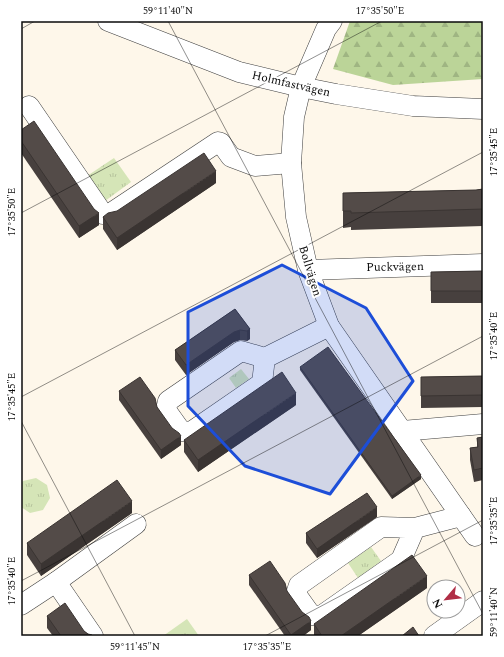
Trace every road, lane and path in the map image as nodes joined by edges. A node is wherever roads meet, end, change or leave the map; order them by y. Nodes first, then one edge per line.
1 (108, 21) edge
2 (332, 21) edge
3 (301, 87) junction
4 (29, 106) dead end
5 (483, 109) edge
6 (291, 163) junction
7 (483, 264) edge
8 (308, 270) junction
9 (329, 326) junction
10 (265, 358) junction
11 (483, 424) edge
12 (402, 431) junction
13 (461, 516) junction
14 (136, 524) dead end
15 (415, 528) junction
16 (475, 536) dead end
17 (56, 582) junction
18 (483, 601) edge
19 (21, 605) edge
20 (93, 636) edge
21 (434, 636) edge

1 - 3 street, Holmfastvägen
2 - 3 street, Bollvägen
3 - 5 street, Holmfastvägen
3 - 6 street, Bollvägen
4 - 6 street
6 - 8 street, Bollvägen
7 - 8 street, Puckvägen
8 - 9 street, Bollvägen
9 - 10 street
9 - 12 street, Bollvägen
10 - 10 street
11 - 12 street
12 - 13 street, Bollvägen
13 - 15 street
13 - 16 street, Bollvägen
14 - 17 street
15 - 15 street
17 - 19 street
17 - 20 street
18 - 21 street

